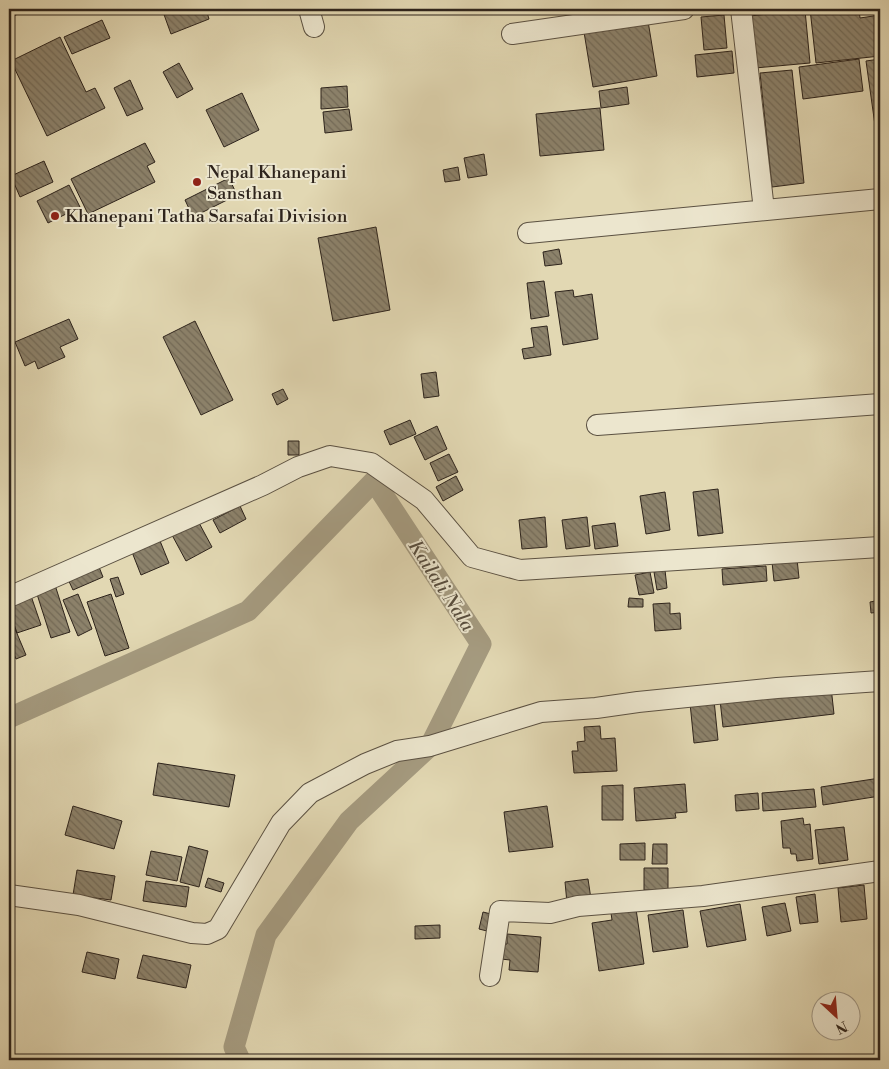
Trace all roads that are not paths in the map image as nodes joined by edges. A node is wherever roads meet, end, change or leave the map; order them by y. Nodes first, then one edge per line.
1 (684, 9) edge
2 (741, 9) edge
3 (512, 34) dead end
4 (880, 199) edge
5 (764, 210) junction
6 (528, 232) dead end
7 (880, 404) edge
8 (597, 425) dead end
9 (880, 547) edge
10 (9, 596) edge
11 (880, 681) edge
12 (880, 871) edge
13 (9, 896) edge
14 (490, 976) dead end

1 - 3 street
2 - 5 street
4 - 5 street
5 - 6 street
7 - 8 street
9 - 10 street
11 - 13 street
12 - 14 street

